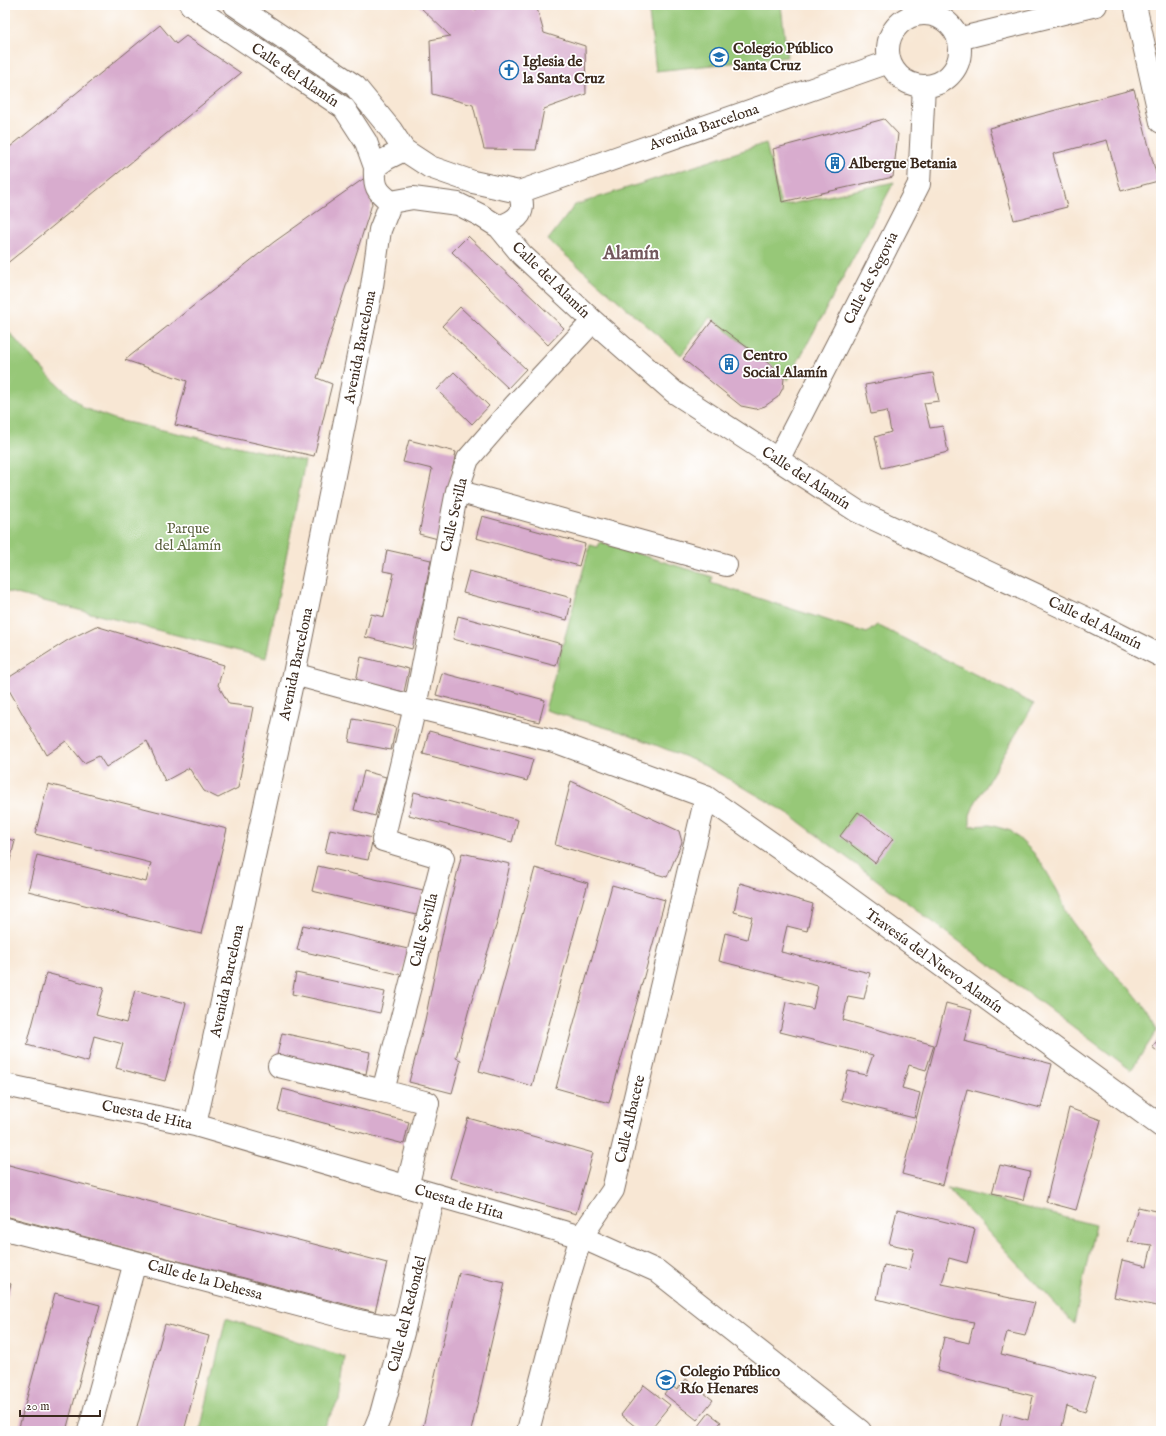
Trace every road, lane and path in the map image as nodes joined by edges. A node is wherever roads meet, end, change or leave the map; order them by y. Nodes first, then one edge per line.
1 (191, 5) edge
2 (235, 5) edge
3 (1096, 5) edge
4 (1135, 5) edge
5 (925, 9) edge
6 (958, 39) junction
7 (889, 62) junction
8 (924, 86) junction
9 (1161, 122) edge
10 (404, 150) junction
11 (375, 167) junction
12 (519, 192) junction
13 (391, 202) junction
14 (499, 227) junction
15 (593, 321) junction
16 (778, 460) junction
17 (456, 491) junction
18 (726, 565) dead end
19 (1161, 656) edge
20 (294, 674) junction
21 (415, 707) junction
22 (706, 797) junction
23 (279, 1066) dead end
24 (5, 1085) edge
25 (383, 1091) junction
26 (195, 1126) junction
27 (1161, 1126) edge
28 (407, 1187) junction
29 (434, 1195) junction
30 (5, 1229) edge
31 (581, 1237) junction
32 (135, 1262) junction
33 (404, 1329) junction
34 (89, 1431) edge
35 (374, 1431) edge
36 (528, 1431) edge
37 (860, 1431) edge

1 - 11 street, Calle del Alamín
2 - 10 street, Calle del Alamín
3 - 6 street
4 - 9 street
5 - 6 street
5 - 7 street
6 - 8 street
7 - 8 street
7 - 12 street, Avenida Barcelona
8 - 16 street, Calle de Segovia
10 - 11 street
10 - 12 street
11 - 13 street, Calle del Alamín
12 - 14 street
13 - 14 street, Calle del Alamín
13 - 20 street, Avenida Barcelona
14 - 15 street, Calle del Alamín
15 - 16 street, Calle del Alamín
15 - 17 street, Calle Sevilla
16 - 19 street, Calle del Alamín
17 - 18 street
17 - 21 street, Calle Sevilla
20 - 21 street
20 - 26 street, Avenida Barcelona
21 - 22 street
21 - 25 street, Calle Sevilla
22 - 27 street, Travesía del Nuevo Alamín
22 - 31 street, Calle Albacete
23 - 25 street
24 - 26 street, Cuesta de Hita
25 - 28 street
26 - 28 street, Cuesta de Hita
28 - 29 street, Cuesta de Hita
29 - 31 street, Cuesta de Hita
29 - 33 street, Calle del Redondel
30 - 32 street, Calle de la Dehessa
31 - 36 street, Calle Albacete
31 - 37 street, Cuesta de Hita
32 - 33 street, Calle de la Dehessa
32 - 34 street
33 - 35 street, Calle del Redondel

